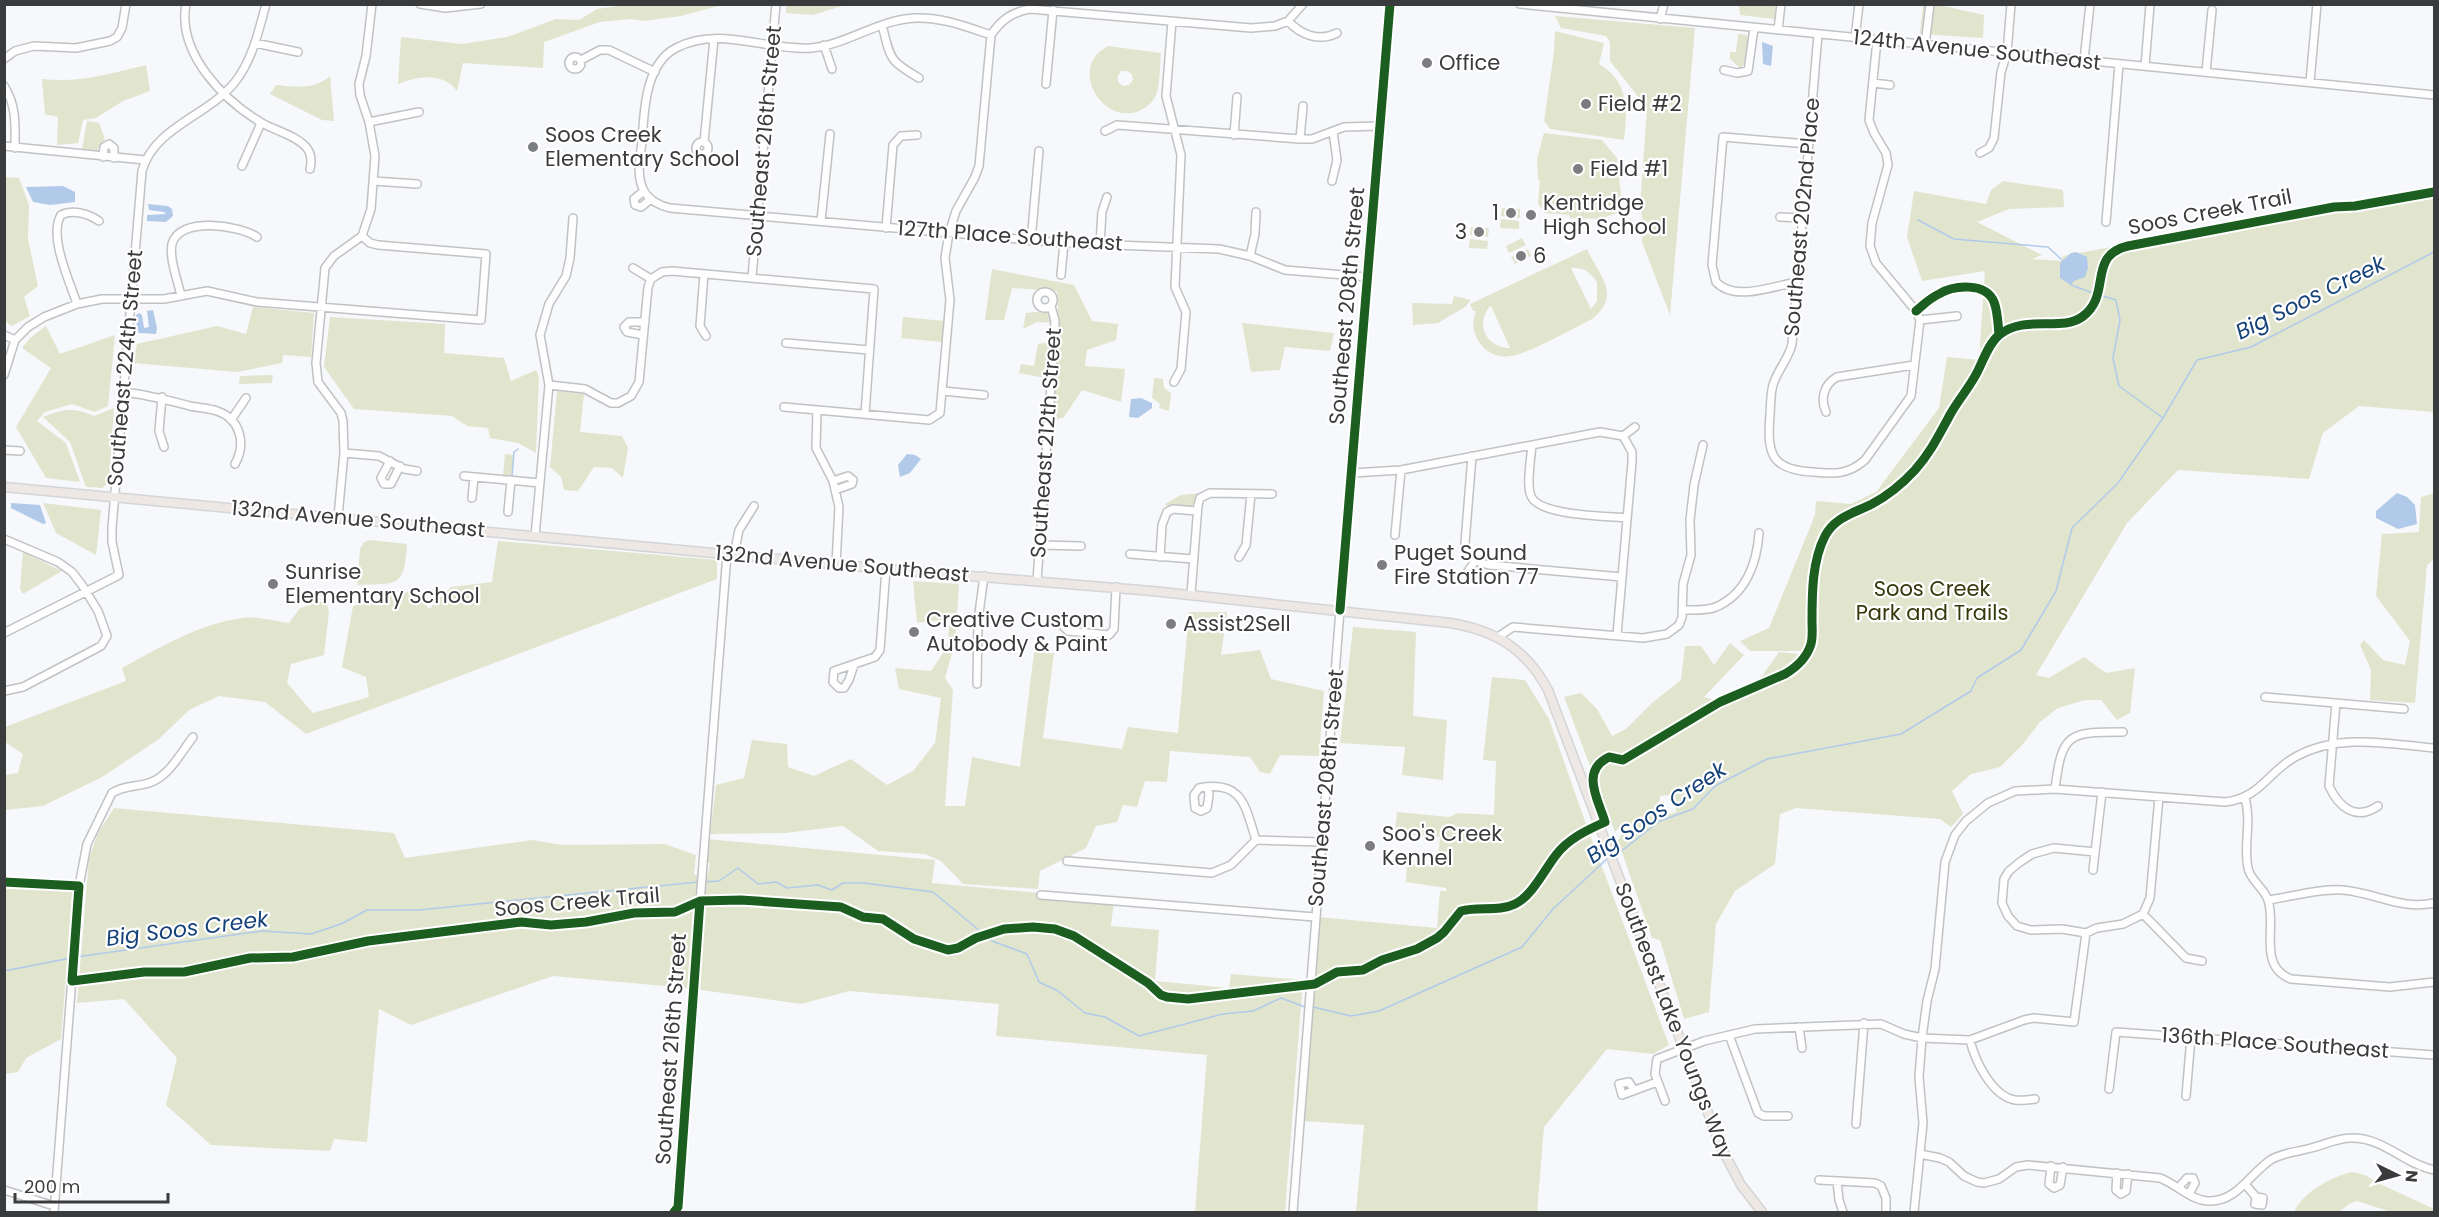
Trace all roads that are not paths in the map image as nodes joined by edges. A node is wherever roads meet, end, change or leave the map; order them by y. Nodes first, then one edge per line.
1 (126, 4) edge
2 (186, 4) edge
3 (266, 4) edge
4 (372, 4) edge
5 (420, 4) edge
6 (481, 4) edge
7 (776, 4) edge
8 (1303, 4) edge
9 (1390, 4) edge
10 (1520, 4) edge
11 (1664, 4) edge
12 (1781, 4) edge
13 (1858, 4) edge
14 (1930, 4) edge
15 (2011, 4) edge
16 (2090, 4) edge
17 (2317, 4) edge
18 (2150, 5) edge
19 (434, 6) edge
20 (1053, 10) junction
21 (2212, 10) dead end
22 (1660, 19) junction
23 (1172, 21) junction
24 (1288, 21) junction
25 (882, 25) junction
26 (1754, 28) junction
27 (1778, 30) junction
28 (1337, 33) dead end
29 (1818, 34) junction
30 (991, 35) junction
31 (1855, 38) junction
32 (714, 39) junction
33 (1877, 40) junction
34 (255, 43) junction
35 (824, 45) junction
36 (1925, 45) junction
37 (772, 46) junction
38 (298, 52) dead end
39 (2007, 52) junction
40 (4, 58) edge
41 (581, 60) dead end
42 (2084, 60) junction
43 (2119, 64) junction
44 (2145, 66) junction
45 (832, 69) dead end
46 (1724, 70) dead end
47 (655, 72) junction
48 (2206, 72) junction
49 (919, 78) dead end
50 (2310, 82) junction
51 (1874, 83) junction
52 (1046, 84) dead end
53 (1890, 85) dead end
54 (4, 86) edge
55 (224, 93) junction
56 (2434, 95) edge
57 (1237, 98) dead end
58 (1304, 106) dead end
59 (419, 112) dead end
60 (369, 122) junction
61 (261, 123) junction
62 (1380, 126) junction
63 (1176, 129) junction
64 (1105, 131) dead end
65 (1333, 132) junction
66 (830, 134) dead end
67 (917, 135) dead end
68 (1234, 135) junction
69 (1300, 139) junction
70 (704, 142) dead end
71 (1808, 144) junction
72 (4, 146) edge
73 (15, 148) junction
74 (1039, 151) dead end
75 (1980, 153) dead end
76 (103, 157) junction
77 (114, 158) junction
78 (145, 160) junction
79 (242, 166) dead end
80 (310, 169) dead end
81 (374, 181) junction
82 (1332, 181) dead end
83 (417, 184) dead end
84 (1107, 197) dead end
85 (1256, 212) dead end
86 (758, 216) junction
87 (1780, 216) dead end
88 (573, 218) dead end
89 (1802, 218) junction
90 (99, 221) dead end
91 (821, 221) junction
92 (2106, 222) dead end
93 (886, 228) junction
94 (949, 232) junction
95 (362, 236) junction
96 (257, 237) dead end
97 (1031, 241) junction
98 (1064, 243) junction
99 (1100, 244) junction
100 (1178, 246) junction
101 (1250, 256) junction
102 (633, 268) dead end
103 (704, 274) junction
104 (1061, 275) dead end
105 (752, 277) junction
106 (1368, 277) junction
107 (651, 279) junction
108 (1797, 282) junction
109 (181, 296) junction
110 (130, 299) junction
111 (77, 304) junction
112 (320, 306) junction
113 (1052, 306) dead end
114 (1958, 316) dead end
115 (1920, 320) junction
116 (645, 322) junction
117 (644, 334) junction
118 (4, 335) edge
119 (706, 336) dead end
120 (15, 340) junction
121 (786, 343) dead end
122 (869, 350) junction
123 (1914, 364) junction
124 (4, 375) edge
125 (1174, 381) dead end
126 (549, 385) junction
127 (122, 392) junction
128 (943, 392) junction
129 (984, 395) dead end
130 (162, 397) junction
131 (246, 398) dead end
132 (784, 407) dead end
133 (817, 410) junction
134 (1826, 412) dead end
135 (865, 414) junction
136 (231, 420) junction
137 (1635, 427) dead end
138 (1623, 436) junction
139 (1532, 445) junction
140 (1703, 445) dead end
141 (164, 447) dead end
142 (4, 450) edge
143 (20, 451) dead end
144 (344, 453) junction
145 (1472, 456) junction
146 (390, 461) junction
147 (235, 464) dead end
148 (400, 466) junction
149 (1401, 470) junction
150 (417, 471) dead end
151 (1352, 474) junction
152 (464, 476) dead end
153 (474, 477) junction
154 (511, 480) junction
155 (833, 482) junction
156 (540, 483) junction
157 (4, 487) edge
158 (836, 490) junction
159 (1251, 494) junction
160 (1272, 494) dead end
161 (114, 496) junction
162 (472, 498) dead end
163 (754, 506) dead end
164 (1197, 511) junction
165 (508, 512) dead end
166 (338, 518) junction
167 (1627, 518) junction
168 (1759, 533) dead end
169 (1395, 535) dead end
170 (535, 536) junction
171 (4, 539) edge
172 (1040, 545) junction
173 (1081, 546) dead end
174 (1130, 554) dead end
175 (731, 555) junction
176 (1239, 556) dead end
177 (1160, 557) junction
178 (1193, 559) junction
179 (1475, 561) junction
180 (836, 564) junction
181 (886, 569) junction
182 (984, 576) junction
183 (1622, 576) junction
184 (1464, 577) dead end
185 (1037, 581) junction
186 (1116, 587) junction
187 (86, 591) junction
188 (1191, 594) junction
189 (1340, 610) junction
190 (1683, 610) junction
191 (1063, 626) dead end
192 (4, 633) edge
193 (1617, 635) junction
194 (1498, 637) junction
195 (854, 665) dead end
196 (977, 684) dead end
197 (4, 691) edge
198 (2265, 697) dead end
199 (2336, 703) junction
200 (2404, 709) dead end
201 (2123, 732) dead end
202 (193, 737) dead end
203 (2332, 744) junction
204 (2434, 748) edge
205 (1208, 787) dead end
206 (2055, 789) junction
207 (2102, 792) junction
208 (2159, 797) junction
209 (2245, 798) junction
210 (2378, 806) dead end
211 (1256, 840) junction
212 (1322, 842) junction
213 (2095, 852) junction
214 (1067, 861) dead end
215 (2093, 870) dead end
216 (1041, 895) dead end
217 (2268, 900) junction
218 (2434, 903) edge
219 (2143, 914) junction
220 (1316, 917) junction
221 (2086, 933) junction
222 (2202, 960) dead end
223 (2434, 982) edge
224 (1864, 1023) junction
225 (1799, 1027) junction
226 (1728, 1035) junction
227 (2191, 1037) junction
228 (1922, 1038) junction
229 (1970, 1040) junction
230 (1683, 1048) junction
231 (1802, 1048) dead end
232 (2434, 1055) edge
233 (1657, 1082) junction
234 (2109, 1089) dead end
235 (1634, 1090) dead end
236 (2186, 1096) dead end
237 (2035, 1099) dead end
238 (1665, 1101) dead end
239 (1788, 1116) dead end
240 (1856, 1124) dead end
241 (1920, 1154) junction
242 (2050, 1166) junction
243 (2063, 1167) junction
244 (2434, 1170) edge
245 (2117, 1173) junction
246 (2128, 1174) junction
247 (1819, 1180) dead end
248 (1837, 1181) junction
249 (2245, 1184) junction
250 (2179, 1187) junction
251 (4, 1190) edge
252 (2189, 1194) junction
253 (2256, 1197) dead end
254 (677, 1200) dead end
255 (54, 1209) edge
256 (1293, 1212) edge
257 (1762, 1212) edge
258 (1843, 1212) edge
259 (1886, 1212) edge
260 (1914, 1212) edge

1 - 40 street
2 - 55 street
3 - 34 street
4 - 60 street
5 - 19 street
6 - 19 street
7 - 37 street, Southeast 216th Street
8 - 24 street
9 - 62 main road, Southeast 208th Street
10 - 22 street, 124th Avenue Southeast
11 - 22 street
12 - 27 street
13 - 31 street
14 - 36 street
15 - 39 street
16 - 42 street
17 - 50 street
18 - 44 street
20 - 23 street
20 - 30 street
20 - 52 street
21 - 48 street
22 - 26 street, 124th Avenue Southeast
23 - 24 street
23 - 63 street
24 - 28 street
25 - 30 street
25 - 35 street
25 - 49 street
26 - 27 street, 124th Avenue Southeast
26 - 46 street
27 - 29 street, 124th Avenue Southeast
29 - 31 street, 124th Avenue Southeast
29 - 71 street, Southeast 202nd Place
30 - 94 street
31 - 33 street, 124th Avenue Southeast
32 - 37 street
32 - 47 street
32 - 70 street
33 - 36 street, 124th Avenue Southeast
33 - 51 street
34 - 38 street
34 - 55 street
35 - 37 street
35 - 45 street
36 - 39 street, 124th Avenue Southeast
37 - 86 street, Southeast 216th Street
39 - 42 street, 124th Avenue Southeast
39 - 75 street
41 - 47 street
42 - 43 street, 124th Avenue Southeast
43 - 44 street, 124th Avenue Southeast
43 - 92 street
44 - 48 street, 124th Avenue Southeast
47 - 86 street, 127th Place Southeast
48 - 50 street, 124th Avenue Southeast
50 - 56 street, 124th Avenue Southeast
51 - 53 street
51 - 115 street
54 - 73 street
55 - 61 street
55 - 78 street
57 - 68 street
58 - 69 street
59 - 60 street
60 - 81 street
61 - 79 street
61 - 80 street
62 - 65 street
62 - 106 main road, Southeast 208th Street
63 - 64 street
63 - 68 street
63 - 100 street
65 - 69 street
65 - 82 street
66 - 91 street
67 - 93 street
68 - 69 street
71 - 89 street, Southeast 202nd Place
71 - 108 street
72 - 73 street
73 - 76 street
74 - 97 street
76 - 77 street
76 - 77 street
77 - 78 street
78 - 110 street, Southeast 224th Street
81 - 83 street
81 - 95 street
84 - 99 street
85 - 101 street
86 - 91 street, 127th Place Southeast
86 - 105 street, Southeast 216th Street
87 - 89 street
88 - 126 street
89 - 108 street, Southeast 202nd Place
90 - 111 street
91 - 93 street, 127th Place Southeast
93 - 94 street, 127th Place Southeast
94 - 97 street, 127th Place Southeast
94 - 128 street
95 - 112 street
95 - 112 street
96 - 109 street
97 - 98 street, 127th Place Southeast
98 - 99 street, 127th Place Southeast
98 - 104 street
99 - 100 street, 127th Place Southeast
100 - 101 street, 127th Place Southeast
100 - 125 street
101 - 106 street, 127th Place Southeast
102 - 107 street
103 - 105 street
103 - 107 street
103 - 119 street
105 - 122 street
106 - 151 main road, Southeast 208th Street
107 - 116 street
108 - 123 street, Southeast 202nd Place
109 - 110 street
109 - 112 street
110 - 111 street
110 - 127 street, Southeast 224th Street
111 - 120 street
112 - 144 street
113 - 172 street, Southeast 212th Street
114 - 115 street
115 - 123 street
116 - 117 street
116 - 117 street
117 - 126 street
118 - 120 street
120 - 124 street
121 - 122 street
122 - 135 street
123 - 134 street
126 - 156 street
127 - 130 street
127 - 161 street, Southeast 224th Street
128 - 129 street
128 - 135 street
130 - 136 street
130 - 141 street
131 - 136 street
132 - 133 street
133 - 135 street
133 - 155 street
136 - 147 street
137 - 138 street
138 - 139 street
138 - 167 street
139 - 145 street
139 - 167 street
140 - 190 street
142 - 143 street
144 - 146 street
144 - 166 street
145 - 149 street
145 - 179 street
146 - 148 street
146 - 148 street
148 - 150 street
149 - 151 street
149 - 169 street
151 - 189 main road, Southeast 208th Street
152 - 153 street
153 - 154 street
153 - 162 street
154 - 156 street
154 - 165 street
155 - 158 street
155 - 158 street
156 - 170 street
157 - 161 main road, 132nd Avenue Southeast
158 - 180 street
159 - 160 street
159 - 164 street
159 - 176 street
161 - 166 main road, 132nd Avenue Southeast
161 - 187 street, Southeast 224th Street
163 - 175 street, Southeast 216th Street
164 - 177 street
164 - 178 street
166 - 170 main road, 132nd Avenue Southeast
167 - 183 street
168 - 190 street
170 - 175 main road, 132nd Avenue Southeast
171 - 187 street
172 - 173 street
172 - 185 street, Southeast 212th Street
174 - 177 street
175 - 180 main road, 132nd Avenue Southeast
175 - 254 street, Southeast 216th Street
177 - 178 street
178 - 188 street
179 - 183 street
179 - 184 street
180 - 181 main road, 132nd Avenue Southeast
181 - 182 main road, 132nd Avenue Southeast
181 - 195 street
182 - 185 main road, 132nd Avenue Southeast
182 - 196 street
183 - 193 street
185 - 186 main road, 132nd Avenue Southeast
186 - 188 main road, 132nd Avenue Southeast
186 - 191 street
187 - 192 street
187 - 197 street
188 - 189 main road, 132nd Avenue Southeast
189 - 194 main road, 132nd Avenue Southeast
189 - 212 street, Southeast 208th Street
190 - 193 street
193 - 194 street
194 - 230 main road, Southeast Lake Youngs Way
198 - 199 street
199 - 200 street
199 - 203 street
201 - 206 street
202 - 255 street
203 - 204 street
203 - 209 street
203 - 210 street
205 - 211 street
206 - 207 street
206 - 228 street
207 - 208 street
207 - 213 street
208 - 209 street
208 - 219 street
209 - 217 street
211 - 212 street
211 - 214 street
212 - 220 street, Southeast 208th Street
213 - 215 street
213 - 221 street
216 - 220 street
217 - 218 street
217 - 223 street
219 - 221 street
219 - 222 street
220 - 256 street, Southeast 208th Street
221 - 229 street
224 - 225 street
224 - 228 street
224 - 240 street
225 - 226 street
225 - 231 street
226 - 230 street
226 - 239 street
227 - 232 street, 136th Place Southeast
227 - 234 street, 136th Place Southeast
227 - 236 street
228 - 229 street
228 - 241 street
229 - 237 street
230 - 233 street
230 - 257 main road, Southeast Lake Youngs Way
233 - 235 street
233 - 238 street
241 - 242 street
241 - 260 street
242 - 243 street
242 - 243 street
243 - 245 street
244 - 249 street
245 - 246 street
245 - 246 street
246 - 250 street
247 - 248 street
248 - 258 street
248 - 259 street
249 - 252 street
249 - 253 street
250 - 252 street
250 - 252 street
251 - 255 street

